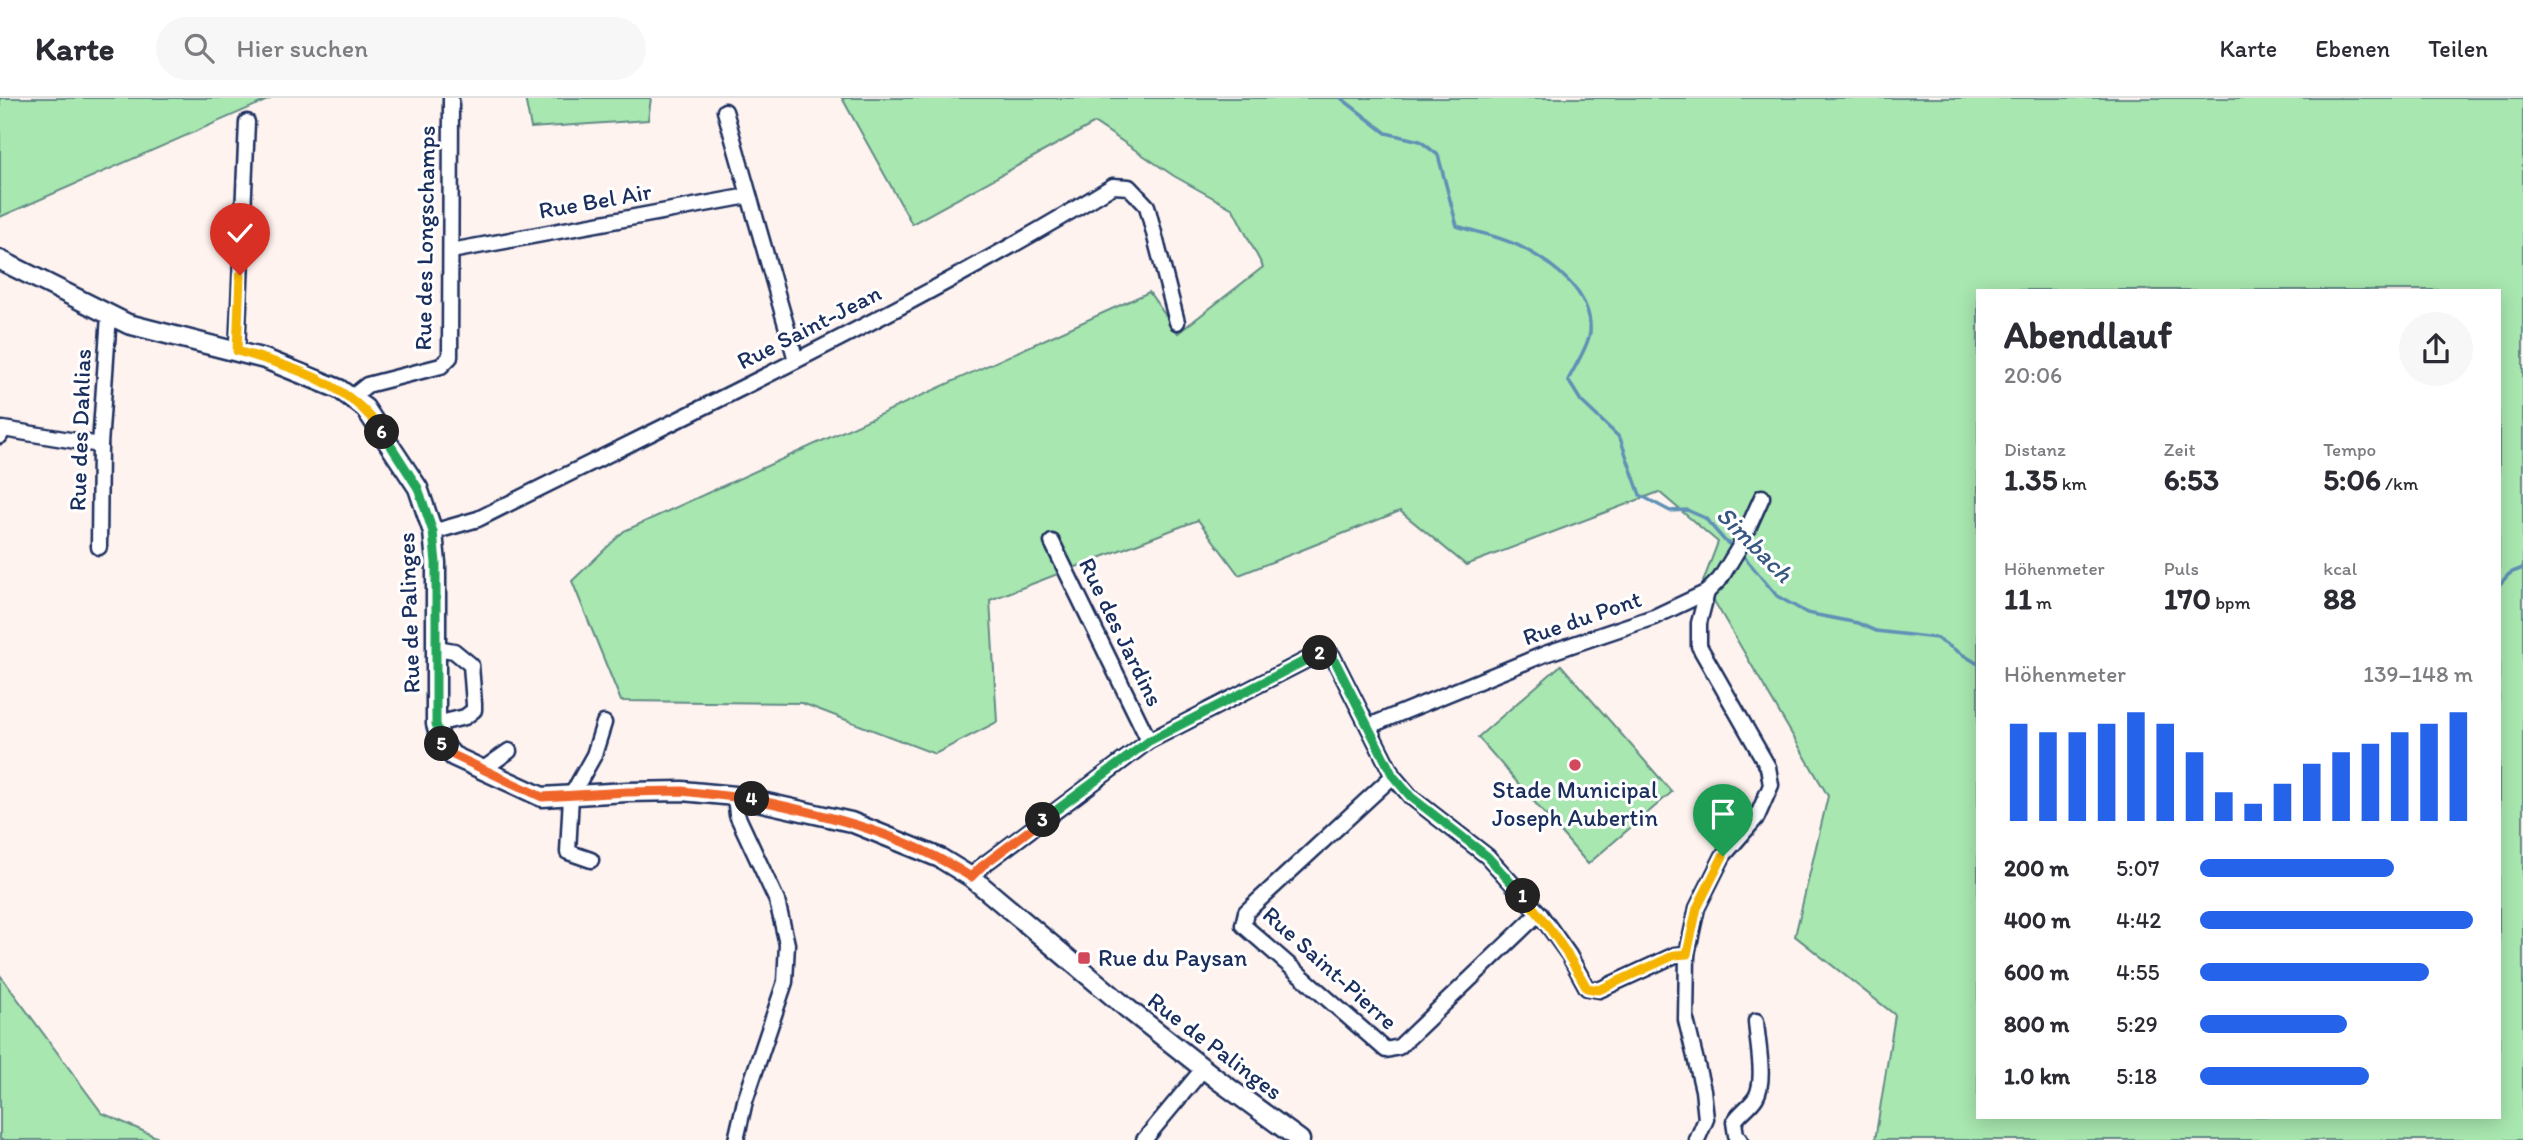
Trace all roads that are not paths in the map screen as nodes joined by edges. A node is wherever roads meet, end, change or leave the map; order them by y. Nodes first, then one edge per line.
1 (451, 98) edge
2 (724, 111) dead end
3 (247, 122) dead end
4 (748, 196) junction
5 (450, 251) junction
6 (0, 260) edge
7 (108, 315) junction
8 (1177, 322) dead end
9 (237, 351) junction
10 (796, 360) junction
11 (352, 397) junction
12 (1, 431) edge
13 (100, 445) junction
14 (1762, 497) dead end
15 (433, 532) junction
16 (1052, 542) dead end
17 (99, 547) dead end
18 (1707, 592) junction
19 (437, 648) junction
20 (604, 723) dead end
21 (436, 724) junction
22 (1368, 726) junction
23 (1149, 741) junction
24 (509, 751) dead end
25 (482, 770) junction
26 (1393, 776) junction
27 (571, 796) junction
28 (735, 796) junction
29 (591, 860) dead end
30 (971, 877) junction
31 (1539, 913) junction
32 (1687, 954) junction
33 (1756, 1021) dead end
34 (1203, 1069) junction
35 (1735, 1138) edge
36 (736, 1140) edge
37 (1144, 1140) edge
38 (1300, 1140) edge
39 (1697, 1140) edge

1 - 5 street, Rue des Longschamps
2 - 4 street
3 - 9 street
4 - 5 street, Rue Bel Air
4 - 10 street
5 - 11 street, Rue des Longschamps
6 - 7 main road, Rue de Palinges
7 - 9 main road, Rue de Palinges
7 - 13 street, Rue des Dahlias
8 - 10 street, Rue Saint-Jean
9 - 11 main road, Rue de Palinges
10 - 15 street, Rue Saint-Jean
11 - 15 main road, Rue de Palinges
12 - 13 street
13 - 17 street, Rue des Dahlias
14 - 18 street, Rue du Pont
15 - 19 main road, Rue de Palinges
16 - 23 street, Rue des Jardins
18 - 22 street, Rue du Pont
18 - 32 street
19 - 21 main road, Rue de Palinges
19 - 21 street
20 - 27 street
21 - 25 main road, Rue de Palinges
22 - 23 street
22 - 26 street
23 - 30 street
24 - 25 street
25 - 27 main road, Rue de Palinges
26 - 31 street
26 - 31 street, Rue Saint-Pierre
27 - 28 main road, Rue de Palinges
27 - 29 street
28 - 30 main road, Rue de Palinges
28 - 36 street
30 - 34 main road, Rue de Palinges
31 - 32 street
32 - 39 street
33 - 35 street
34 - 37 street
34 - 38 main road, Rue de Palinges

